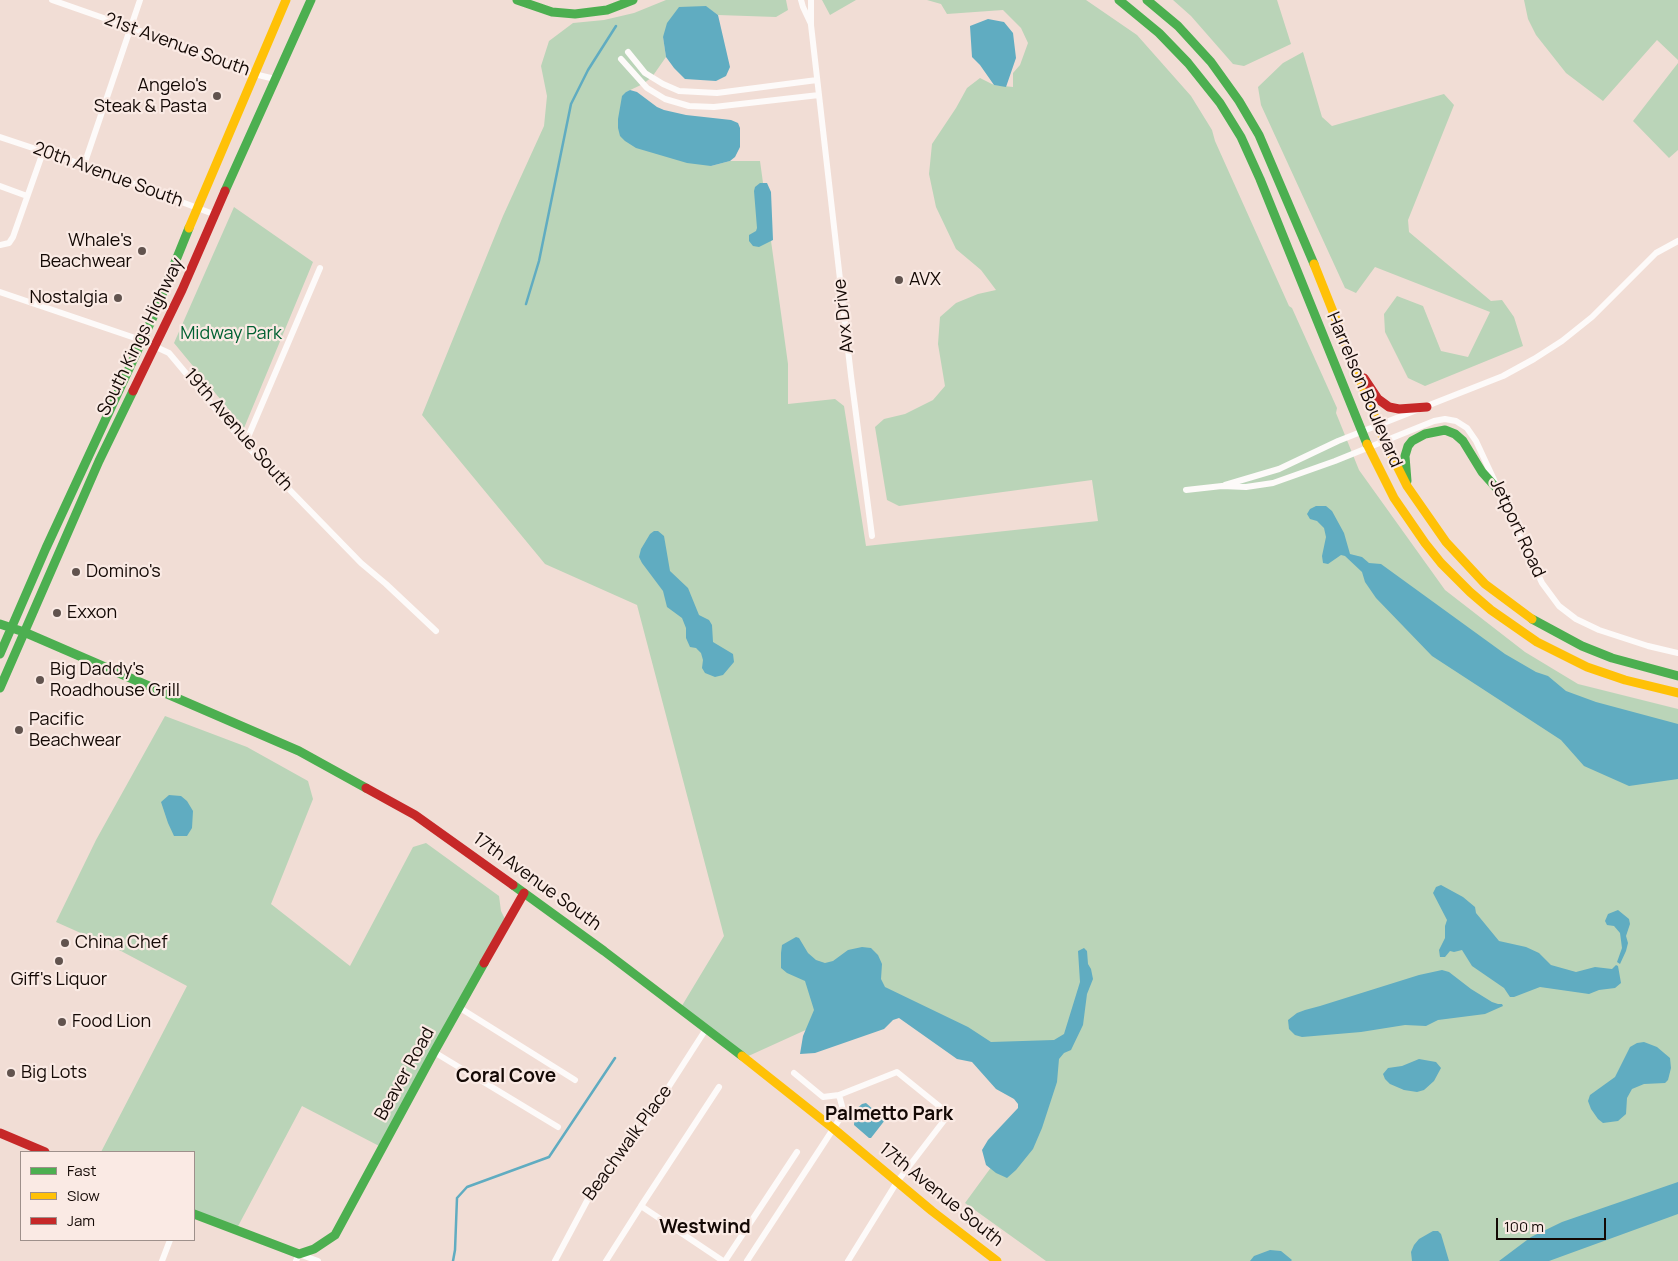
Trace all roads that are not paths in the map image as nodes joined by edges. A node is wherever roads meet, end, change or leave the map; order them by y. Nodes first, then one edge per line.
1 (52, 0) edge
2 (140, 0) edge
3 (286, 0) edge
4 (311, 0) edge
5 (517, 0) edge
6 (634, 0) edge
7 (801, 0) edge
8 (811, 0) edge
9 (1118, 0) edge
10 (1147, 0) edge
11 (811, 25) junction
12 (132, 28) junction
13 (628, 52) dead end
14 (621, 59) dead end
15 (254, 74) junction
16 (275, 79) junction
17 (817, 80) junction
18 (720, 92) junction
19 (819, 95) junction
20 (722, 106) junction
21 (0, 137) edge
22 (44, 152) junction
23 (84, 165) junction
24 (0, 186) edge
25 (27, 196) junction
26 (197, 207) junction
27 (216, 215) junction
28 (1678, 241) edge
29 (0, 245) edge
30 (320, 268) dead end
31 (0, 292) edge
32 (141, 340) junction
33 (154, 348) junction
34 (1352, 359) junction
35 (1426, 407) junction
36 (1378, 426) junction
37 (1362, 432) junction
38 (1384, 440) junction
39 (245, 444) junction
40 (1368, 447) junction
41 (1222, 486) junction
42 (1407, 486) junction
43 (1186, 490) dead end
44 (1500, 492) junction
45 (872, 536) dead end
46 (0, 624) edge
47 (11, 628) junction
48 (24, 632) junction
49 (436, 632) dead end
50 (0, 654) edge
51 (1678, 654) edge
52 (1678, 676) edge
53 (0, 688) edge
54 (1678, 693) edge
55 (524, 893) junction
56 (460, 1008) junction
57 (706, 1029) junction
58 (434, 1052) junction
59 (794, 1073) dead end
60 (576, 1080) dead end
61 (718, 1087) dead end
62 (839, 1095) junction
63 (558, 1128) dead end
64 (834, 1128) junction
65 (0, 1133) edge
66 (43, 1151) edge
67 (797, 1152) dead end
68 (897, 1182) junction
69 (641, 1206) junction
70 (195, 1214) edge
71 (170, 1241) edge
72 (297, 1258) edge
73 (162, 1261) edge
74 (318, 1261) edge
75 (556, 1261) edge
76 (606, 1261) edge
77 (724, 1261) edge
78 (747, 1261) edge
79 (848, 1261) edge
80 (997, 1261) edge

1 - 12 street, 21st Avenue South
2 - 12 street
3 - 15 main road, South Kings Highway
4 - 16 main road, South Kings Highway
5 - 6 main road
7 - 11 street
8 - 11 street, Avx Drive
9 - 37 main road, Harrelson Boulevard
10 - 34 main road, Harrelson Boulevard
11 - 17 street, Avx Drive
12 - 15 street, 21st Avenue South
12 - 23 street
13 - 18 street
14 - 20 street
15 - 16 street, 21st Avenue South
15 - 26 main road, South Kings Highway
16 - 27 main road, South Kings Highway
17 - 18 street
17 - 19 street, Avx Drive
18 - 20 street
19 - 20 street
19 - 45 street, Avx Drive
21 - 22 street, 20th Avenue South
22 - 23 street, 20th Avenue South
22 - 25 street
23 - 26 street, 20th Avenue South
24 - 25 street
25 - 29 street
26 - 27 street, 20th Avenue South
26 - 32 main road, South Kings Highway
27 - 33 main road, South Kings Highway
28 - 35 street
30 - 39 street
31 - 32 street, 19th Avenue South
32 - 33 street, 19th Avenue South
32 - 47 main road, South Kings Highway
33 - 39 street, 19th Avenue South
33 - 48 main road, South Kings Highway
34 - 35 main road
34 - 36 main road, Harrelson Boulevard
35 - 36 street
36 - 37 street
36 - 38 main road, Harrelson Boulevard
37 - 40 main road, Harrelson Boulevard
37 - 41 street
38 - 40 street, Jetport Road
38 - 42 main road, Harrelson Boulevard
38 - 44 street, Jetport Road
39 - 49 street, 19th Avenue South
40 - 41 street, Jetport Road
40 - 54 main road, Harrelson Boulevard
41 - 43 street
42 - 44 main road
42 - 52 main road, Harrelson Boulevard
44 - 51 street, Jetport Road
46 - 47 main road, 17th Avenue South
47 - 48 main road, 17th Avenue South
47 - 50 main road, South Kings Highway
48 - 53 main road, South Kings Highway
48 - 55 main road, 17th Avenue South
55 - 56 main road, Beaver Road
55 - 57 main road, 17th Avenue South
56 - 58 main road, Beaver Road
56 - 60 street
57 - 64 main road, 17th Avenue South
57 - 75 street, Beachwalk Place
58 - 63 street
58 - 72 main road, Beaver Road
59 - 62 street
61 - 69 street
62 - 64 street
62 - 68 street
64 - 68 main road, 17th Avenue South
64 - 78 street
65 - 66 main road
67 - 77 street
68 - 79 street
68 - 80 main road, 17th Avenue South
69 - 76 street
69 - 77 street
70 - 72 main road
71 - 73 street
72 - 74 street

